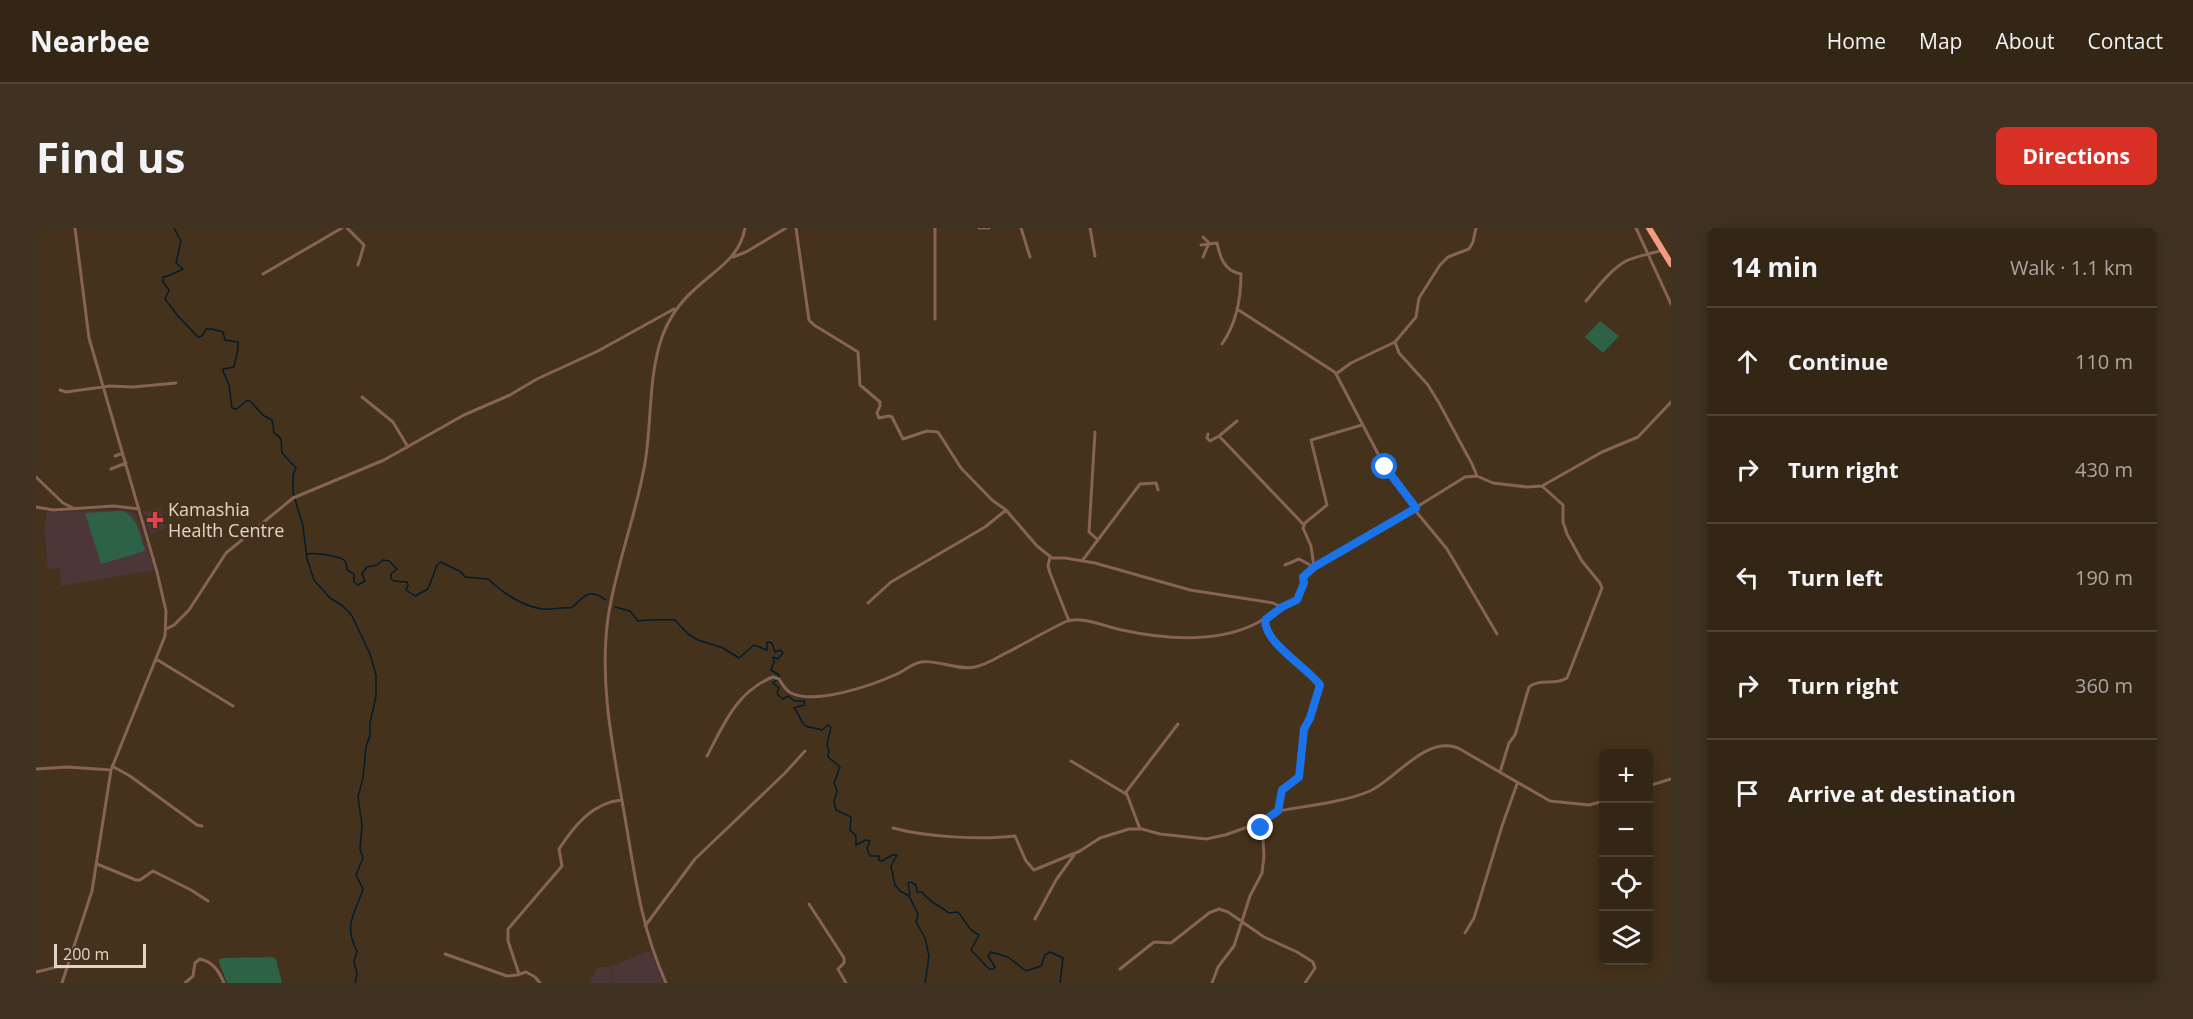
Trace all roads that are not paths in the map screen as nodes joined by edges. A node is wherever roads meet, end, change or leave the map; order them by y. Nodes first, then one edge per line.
1 (75, 228) edge
2 (342, 228) edge
3 (347, 228) edge
4 (745, 228) edge
5 (786, 228) edge
6 (796, 228) edge
7 (935, 228) edge
8 (979, 228) edge
9 (989, 228) edge
10 (1021, 228) edge
11 (1090, 228) edge
12 (1476, 228) edge
13 (1636, 228) edge
14 (1648, 228) edge
15 (1203, 237) dead end
16 (1209, 243) junction
17 (1201, 245) dead end
18 (1662, 250) junction
19 (1649, 254) junction
20 (733, 256) junction
21 (1095, 256) dead end
22 (1030, 257) dead end
23 (1203, 257) dead end
24 (1671, 264) edge
25 (358, 266) dead end
26 (263, 274) dead end
27 (1586, 301) dead end
28 (1671, 304) edge
29 (676, 309) junction
30 (1237, 309) junction
31 (934, 319) dead end
32 (1395, 342) junction
33 (1222, 344) dead end
34 (1336, 373) junction
35 (176, 382) dead end
36 (104, 387) junction
37 (60, 390) dead end
38 (362, 397) dead end
39 (1671, 402) edge
40 (1237, 421) dead end
41 (1362, 425) junction
42 (1095, 432) dead end
43 (1208, 434) dead end
44 (1219, 436) junction
45 (408, 447) junction
46 (123, 453) junction
47 (115, 456) dead end
48 (126, 463) junction
49 (111, 469) dead end
50 (1477, 476) junction
51 (36, 477) edge
52 (1542, 486) junction
53 (1158, 490) dead end
54 (36, 507) edge
55 (1415, 508) junction
56 (75, 509) junction
57 (139, 509) junction
58 (1006, 510) junction
59 (1304, 525) junction
60 (1098, 540) junction
61 (1050, 556) junction
62 (1082, 561) junction
63 (1285, 565) dead end
64 (1314, 567) junction
65 (868, 603) dead end
66 (1282, 607) junction
67 (1266, 618) junction
68 (1069, 621) junction
69 (166, 629) junction
70 (1497, 634) dead end
71 (156, 659) junction
72 (233, 706) dead end
73 (1178, 724) dead end
74 (805, 751) dead end
75 (707, 756) dead end
76 (1071, 761) dead end
77 (112, 768) junction
78 (36, 769) edge
79 (1500, 772) junction
80 (1671, 779) edge
81 (1517, 784) junction
82 (1653, 784) edge
83 (1126, 794) junction
84 (622, 800) junction
85 (1599, 802) edge
86 (1278, 811) junction
87 (1262, 822) junction
88 (202, 826) dead end
89 (893, 828) dead end
90 (1140, 829) junction
91 (1075, 854) junction
92 (97, 864) junction
93 (208, 901) dead end
94 (809, 904) dead end
95 (1035, 919) dead end
96 (1242, 922) junction
97 (645, 926) junction
98 (1465, 933) dead end
99 (445, 954) dead end
100 (68, 967) junction
101 (1120, 969) dead end
102 (36, 972) edge
103 (519, 974) junction
104 (62, 983) edge
105 (185, 983) edge
106 (224, 983) edge
107 (540, 983) edge
108 (666, 983) edge
109 (846, 983) edge
110 (1212, 983) edge
111 (1305, 983) edge

1 - 36 street
2 - 26 street
3 - 25 street
4 - 20 street
5 - 20 street
6 - 58 street
7 - 31 street
8 - 9 street
10 - 22 street
11 - 21 street
12 - 32 street
13 - 19 street
14 - 18 highway
15 - 16 street
16 - 17 street
16 - 23 street
16 - 30 street
18 - 19 street
18 - 24 highway
19 - 27 street
19 - 28 street
20 - 29 street
29 - 45 street
29 - 84 street
30 - 33 street
30 - 34 street
32 - 34 street
32 - 50 street
34 - 41 street
35 - 36 street
36 - 37 street
36 - 46 street
38 - 45 street
39 - 52 street
40 - 44 street
41 - 55 street
41 - 59 street
42 - 60 street
43 - 44 street
44 - 59 street
45 - 69 street
46 - 47 street
46 - 48 street
48 - 49 street
48 - 57 street
50 - 52 street
50 - 55 street
51 - 56 street
52 - 79 street
53 - 60 street
54 - 56 street
55 - 64 street
55 - 70 street
56 - 57 street
57 - 69 street
58 - 61 street
58 - 65 street
59 - 64 street
60 - 62 street
61 - 62 street
61 - 68 street
62 - 66 street
63 - 64 street
64 - 66 street
66 - 67 street
67 - 68 street
67 - 86 street
68 - 75 street
69 - 71 street
71 - 72 street
71 - 77 street
73 - 83 street
74 - 97 street
76 - 83 street
77 - 78 street
77 - 88 street
77 - 92 street
79 - 81 street
79 - 86 street
80 - 82 street
81 - 85 street
81 - 98 street
83 - 90 street
84 - 97 street
84 - 103 street
86 - 87 street
87 - 90 street
87 - 96 street
89 - 91 street
90 - 91 street
91 - 95 street
92 - 93 street
92 - 100 street
94 - 109 street
96 - 101 street
96 - 110 street
96 - 111 street
97 - 108 street
99 - 103 street
100 - 102 street
100 - 104 street
103 - 107 street
105 - 106 street

